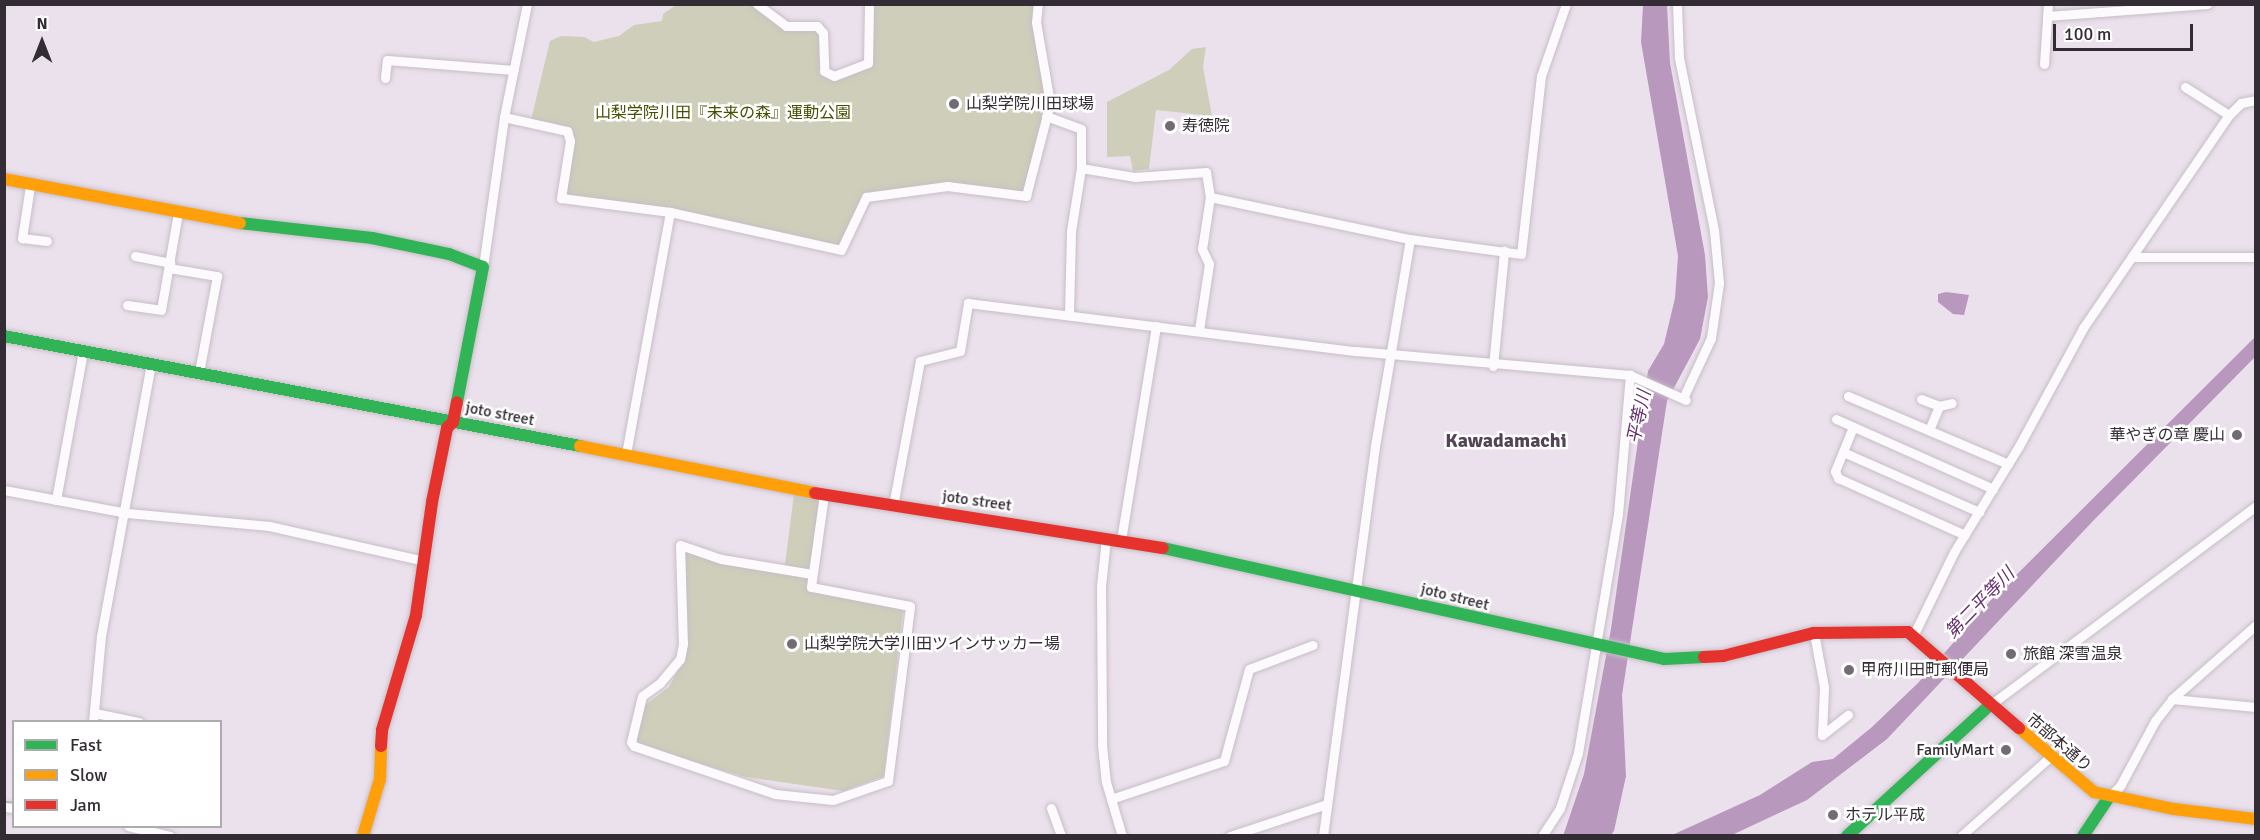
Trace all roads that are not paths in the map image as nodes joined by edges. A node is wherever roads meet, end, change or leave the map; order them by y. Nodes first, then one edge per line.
1 (526, 4) edge
2 (757, 4) edge
3 (869, 4) edge
4 (1038, 4) edge
5 (1566, 4) edge
6 (1677, 4) edge
7 (2048, 4) edge
8 (2208, 4) edge
9 (2047, 16) junction
10 (2044, 64) dead end
11 (514, 70) junction
12 (385, 78) dead end
13 (2185, 87) dead end
14 (2256, 100) edge
15 (1046, 116) junction
16 (2229, 116) junction
17 (504, 117) junction
18 (1080, 168) junction
19 (4, 179) edge
20 (30, 186) junction
21 (1210, 197) junction
22 (670, 212) junction
23 (178, 213) junction
24 (1410, 239) junction
25 (47, 241) dead end
26 (1504, 251) junction
27 (135, 256) dead end
28 (2256, 257) edge
29 (2132, 258) junction
30 (169, 265) junction
31 (483, 267) junction
32 (127, 305) dead end
33 (1069, 314) junction
34 (1156, 326) junction
35 (1199, 330) junction
36 (4, 336) edge
37 (83, 351) junction
38 (1390, 354) junction
39 (152, 363) junction
40 (1493, 366) junction
41 (199, 372) junction
42 (1630, 375) junction
43 (1848, 396) dead end
44 (1921, 399) dead end
45 (1952, 403) dead end
46 (1939, 406) junction
47 (1836, 419) dead end
48 (453, 422) junction
49 (1853, 427) junction
50 (1929, 430) junction
51 (1843, 452) junction
52 (626, 454) junction
53 (2008, 464) junction
54 (1993, 489) junction
55 (4, 490) edge
56 (824, 495) junction
57 (56, 500) junction
58 (893, 506) junction
59 (2256, 506) edge
60 (1979, 512) junction
61 (127, 513) junction
62 (1965, 535) junction
63 (1106, 538) junction
64 (1121, 540) junction
65 (424, 561) junction
66 (812, 574) junction
67 (1357, 590) junction
68 (2256, 625) edge
69 (1814, 633) junction
70 (1914, 634) junction
71 (1313, 645) dead end
72 (1596, 647) junction
73 (2172, 699) junction
74 (1990, 705) junction
75 (2256, 707) edge
76 (1848, 715) dead end
77 (94, 717) edge
78 (121, 720) edge
79 (2050, 757) junction
80 (2109, 797) junction
81 (1111, 800) junction
82 (1327, 804) junction
83 (1051, 808) dead end
84 (2256, 819) edge
85 (136, 828) edge
86 (164, 835) edge
87 (363, 836) edge
88 (1061, 836) edge
89 (1122, 836) edge
90 (1230, 836) edge
91 (1323, 836) edge
92 (1542, 836) edge
93 (1847, 836) edge
94 (1960, 836) edge
95 (2083, 836) edge

1 - 11 street
2 - 3 street
4 - 15 street
5 - 26 street
6 - 42 street
7 - 9 street
8 - 9 street
9 - 10 street
11 - 12 street
11 - 17 street
13 - 16 street
14 - 16 street
15 - 18 street
15 - 22 street
16 - 29 street
17 - 22 street
17 - 31 street
18 - 21 street
18 - 33 street
19 - 20 main road
20 - 23 main road
20 - 25 street
21 - 24 street
21 - 35 street
22 - 52 street
23 - 30 street
23 - 31 main road
24 - 26 street
24 - 38 street
26 - 40 street
27 - 30 street
28 - 29 street
29 - 53 street
30 - 32 street
30 - 41 street
31 - 48 main road
33 - 34 street
33 - 58 street
34 - 35 street
34 - 64 street
35 - 38 street
36 - 37 main road, joto street
37 - 39 main road, joto street
37 - 57 street
38 - 40 street
38 - 67 street
39 - 41 main road, joto street
39 - 61 street
40 - 42 street
41 - 48 main road, joto street
42 - 72 street
43 - 50 street
44 - 46 street
45 - 46 street
46 - 50 street
47 - 49 street
48 - 52 main road, joto street
48 - 65 main road
49 - 51 street
49 - 54 street
50 - 53 street
51 - 60 street
51 - 62 street
52 - 56 main road, joto street
53 - 54 street
54 - 60 street
55 - 57 street
56 - 58 main road, joto street
56 - 66 street
57 - 61 street
58 - 63 main road, joto street
59 - 74 street
60 - 62 street
61 - 65 street
61 - 77 street
62 - 70 street
63 - 64 main road, joto street
63 - 81 street
64 - 67 main road, joto street
65 - 87 main road
66 - 66 street
67 - 72 main road, joto street
67 - 82 street
68 - 73 street
69 - 70 main road, joto street
69 - 72 main road, joto street
69 - 76 street
70 - 74 main road, 市部本通り
71 - 81 street
72 - 92 street
73 - 75 street
73 - 80 street
74 - 79 main road, 市部本通り
74 - 93 main road
77 - 78 street
79 - 80 main road, 市部本通り
79 - 94 street
80 - 84 main road, 市部本通り
80 - 95 main road
81 - 89 street
82 - 90 street
82 - 91 street
83 - 88 street
85 - 86 street

